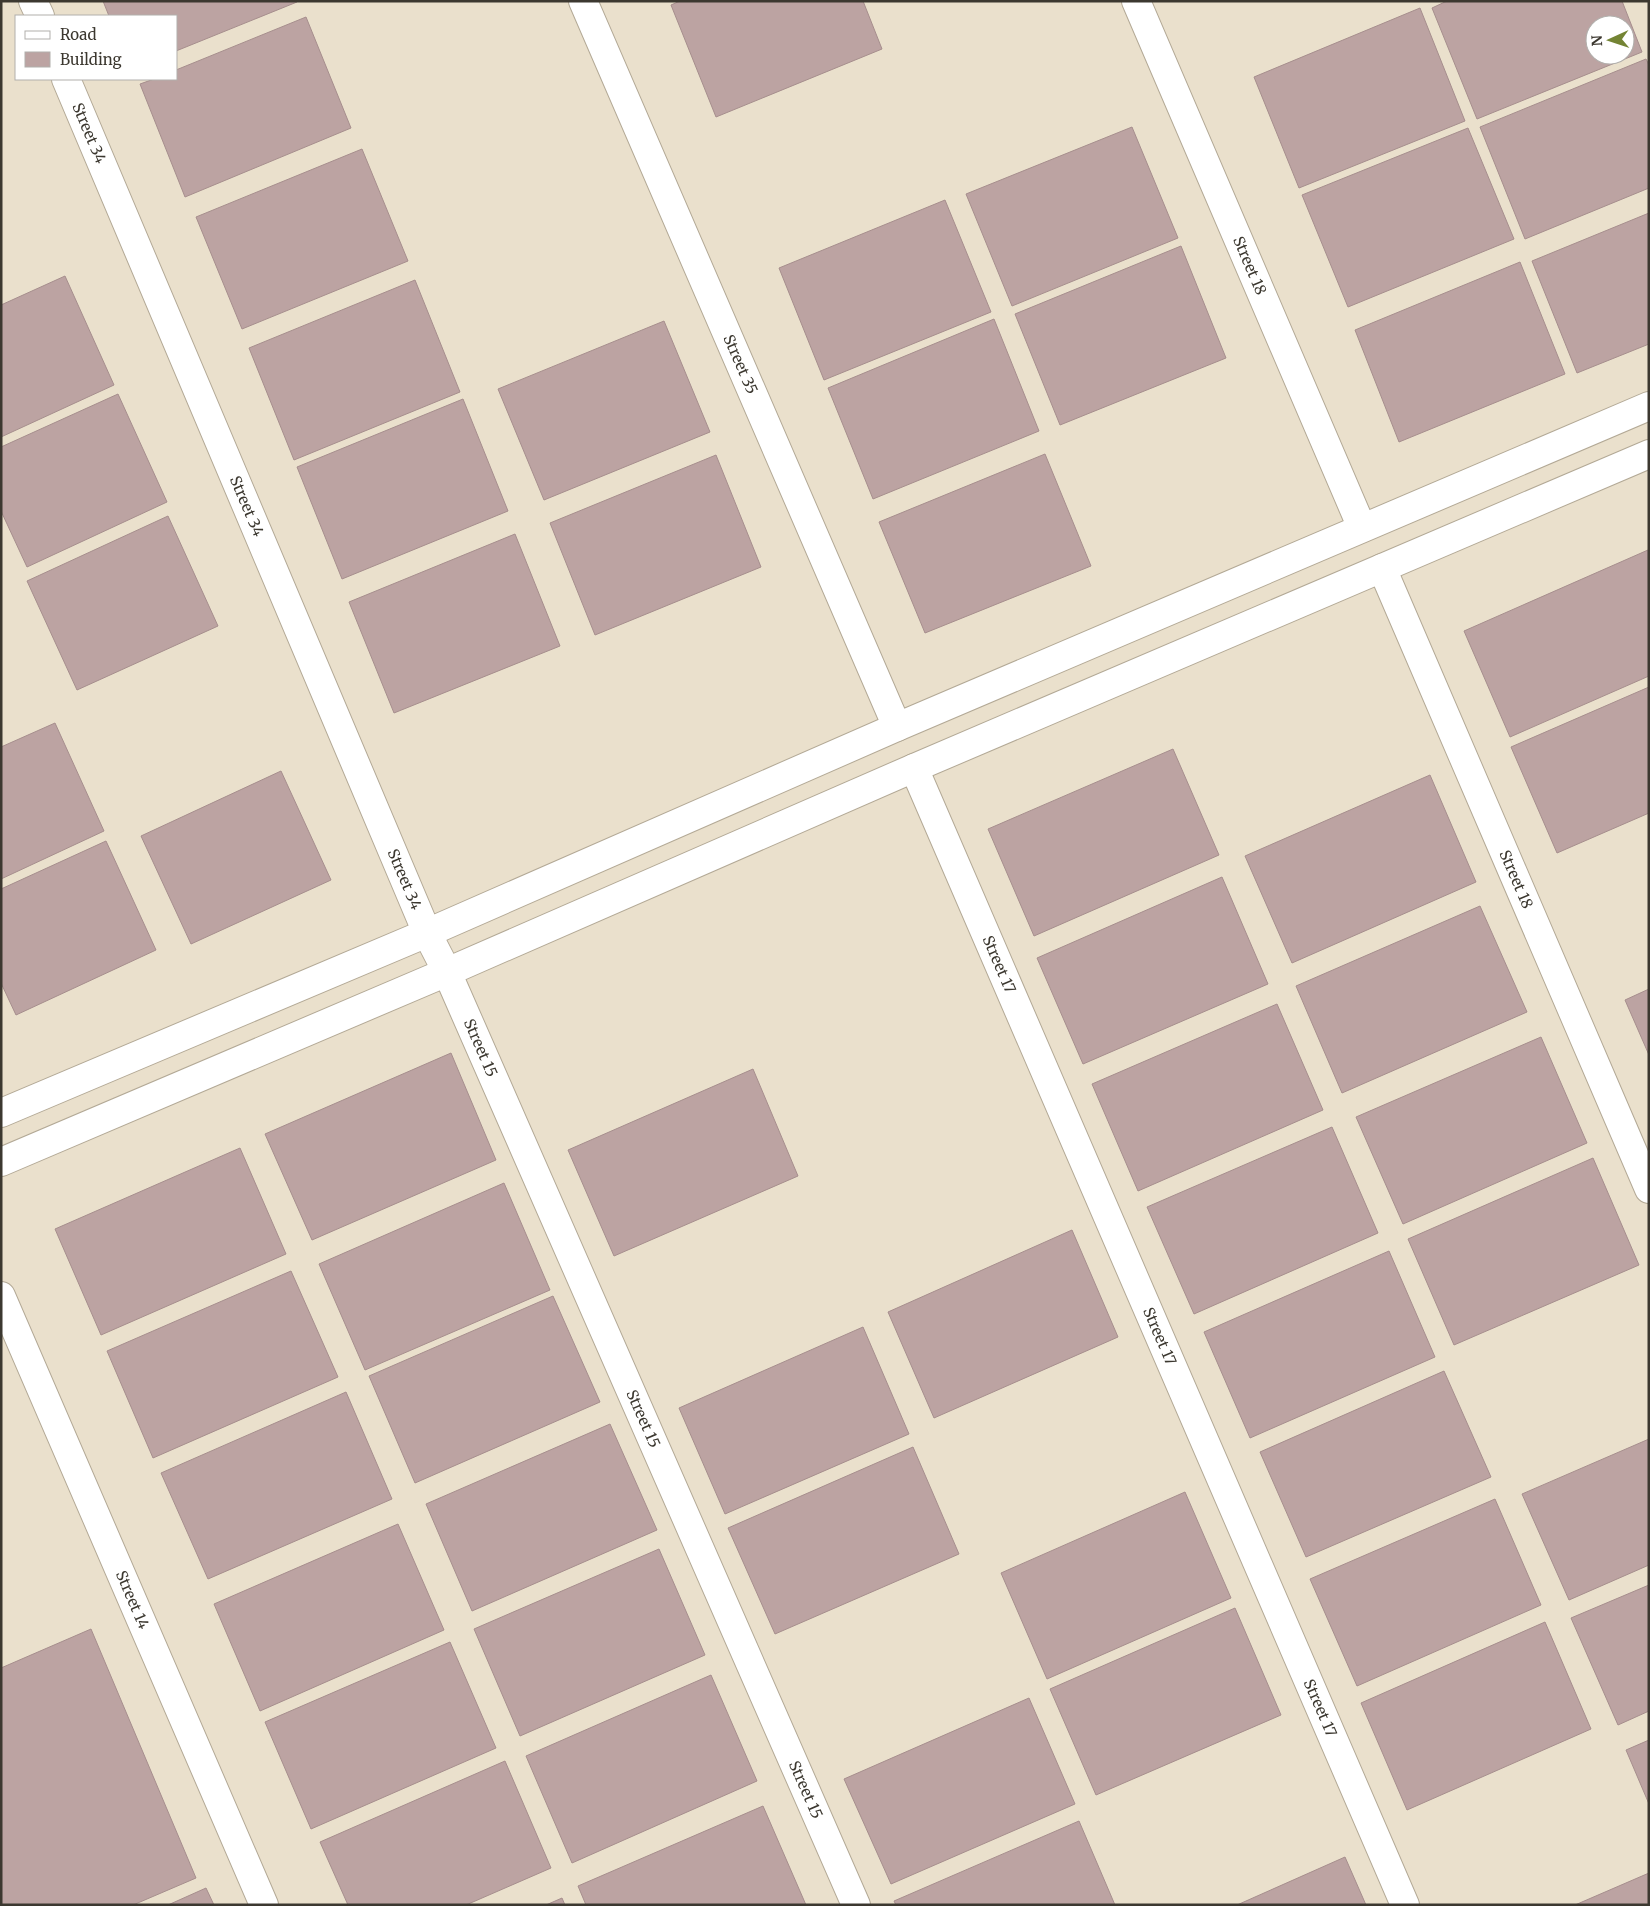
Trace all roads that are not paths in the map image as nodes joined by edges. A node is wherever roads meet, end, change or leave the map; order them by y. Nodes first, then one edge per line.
1 (33, 1) edge
2 (583, 1) edge
3 (1136, 1) edge
4 (40, 15) edge
5 (66, 80) edge
6 (1649, 406) edge
7 (1649, 454) edge
8 (1362, 528) junction
9 (1382, 568) junction
10 (897, 727) junction
11 (914, 768) junction
12 (427, 933) junction
13 (447, 972) junction
14 (1, 1112) edge
15 (1, 1162) edge
16 (1649, 1189) edge
17 (1, 1296) edge
18 (264, 1905) edge
19 (856, 1905) edge
20 (1405, 1905) edge

1 - 4 street
2 - 10 street, Street 35
3 - 8 street, Street 18
5 - 12 street, Street 34
6 - 8 street
7 - 9 street
8 - 10 street
9 - 11 street
9 - 16 street, Street 18
10 - 12 street
11 - 13 street
11 - 20 street, Street 17
12 - 13 street, Street 15
12 - 14 street
13 - 15 street
13 - 19 street, Street 15
17 - 18 street, Street 14

